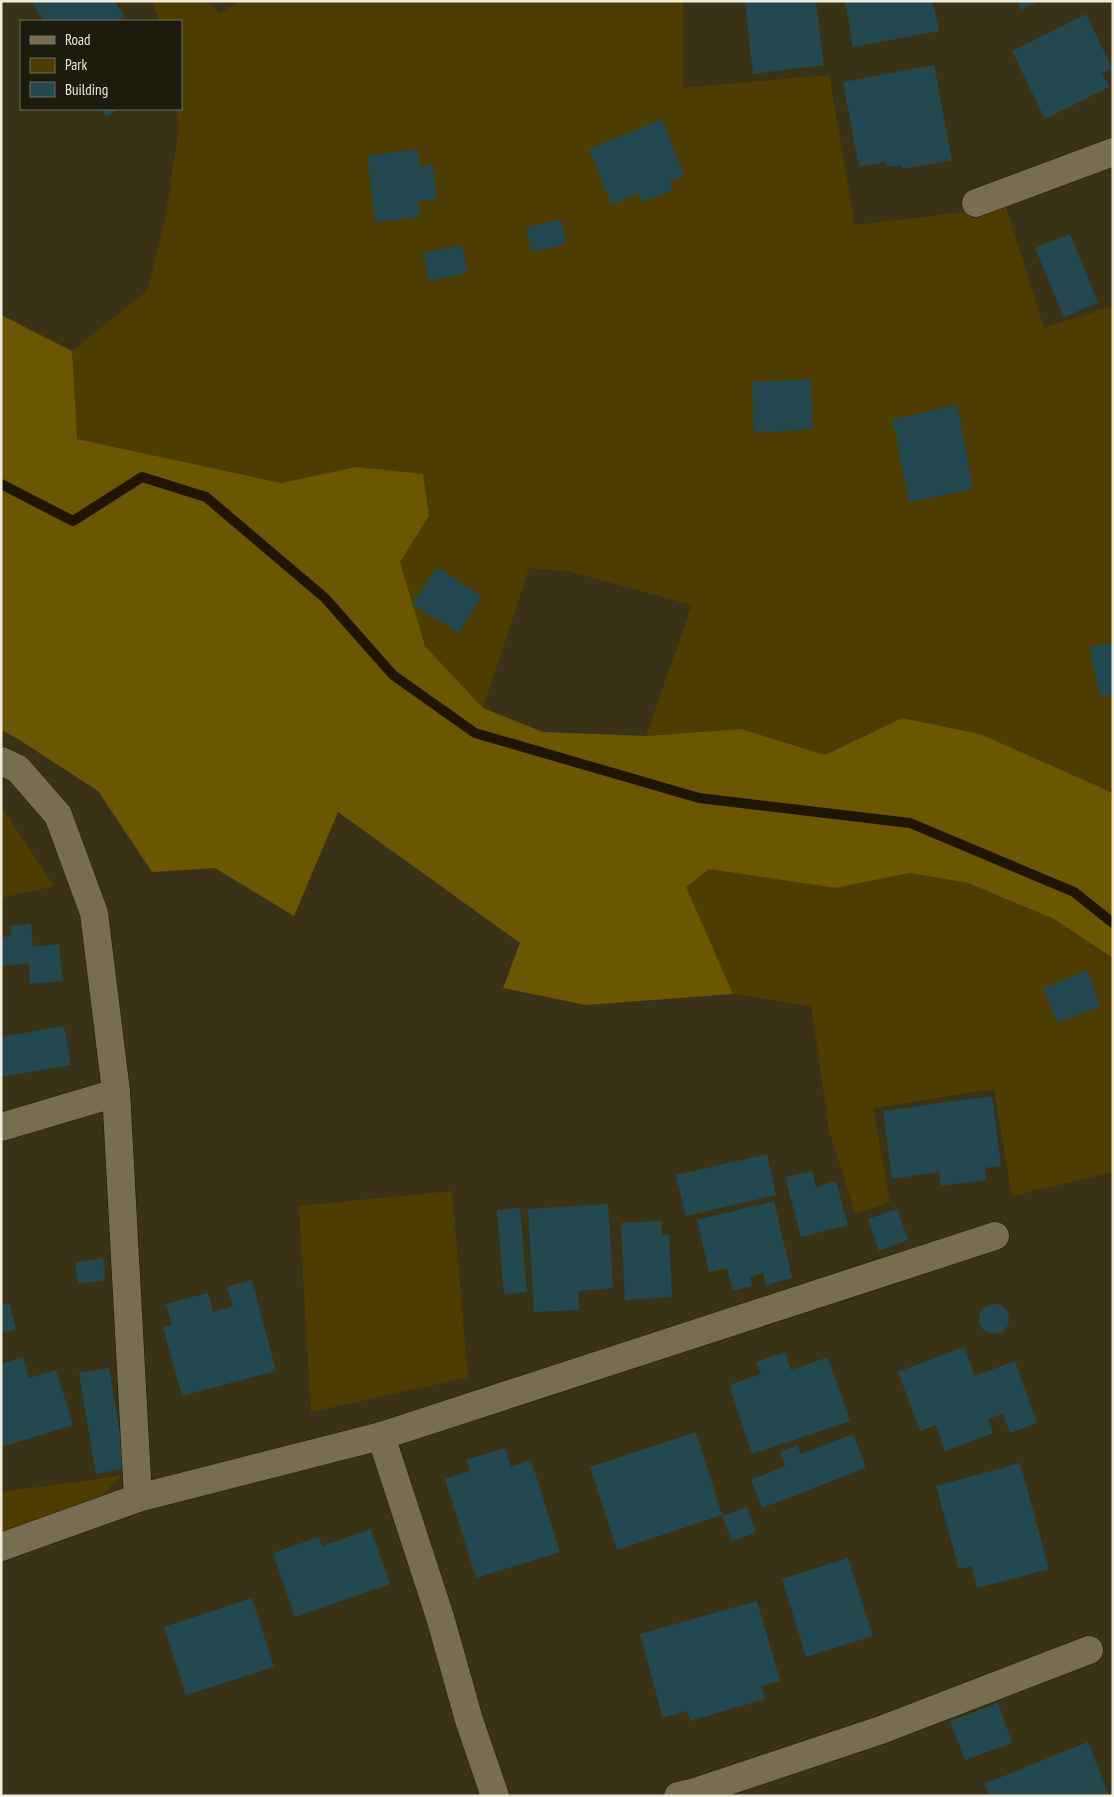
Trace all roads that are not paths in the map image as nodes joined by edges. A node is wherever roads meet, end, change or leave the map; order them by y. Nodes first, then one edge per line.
1 (1113, 152) edge
2 (976, 203) dead end
3 (1, 761) edge
4 (116, 1093) junction
5 (1, 1127) edge
6 (994, 1236) dead end
7 (381, 1436) junction
8 (138, 1498) junction
9 (2, 1545) edge
10 (1089, 1650) dead end
11 (688, 1795) edge
12 (495, 1796) edge

1 - 2 street
3 - 4 street
4 - 5 street
4 - 8 street
6 - 7 street
7 - 8 street
7 - 12 street
8 - 9 street
10 - 11 street

